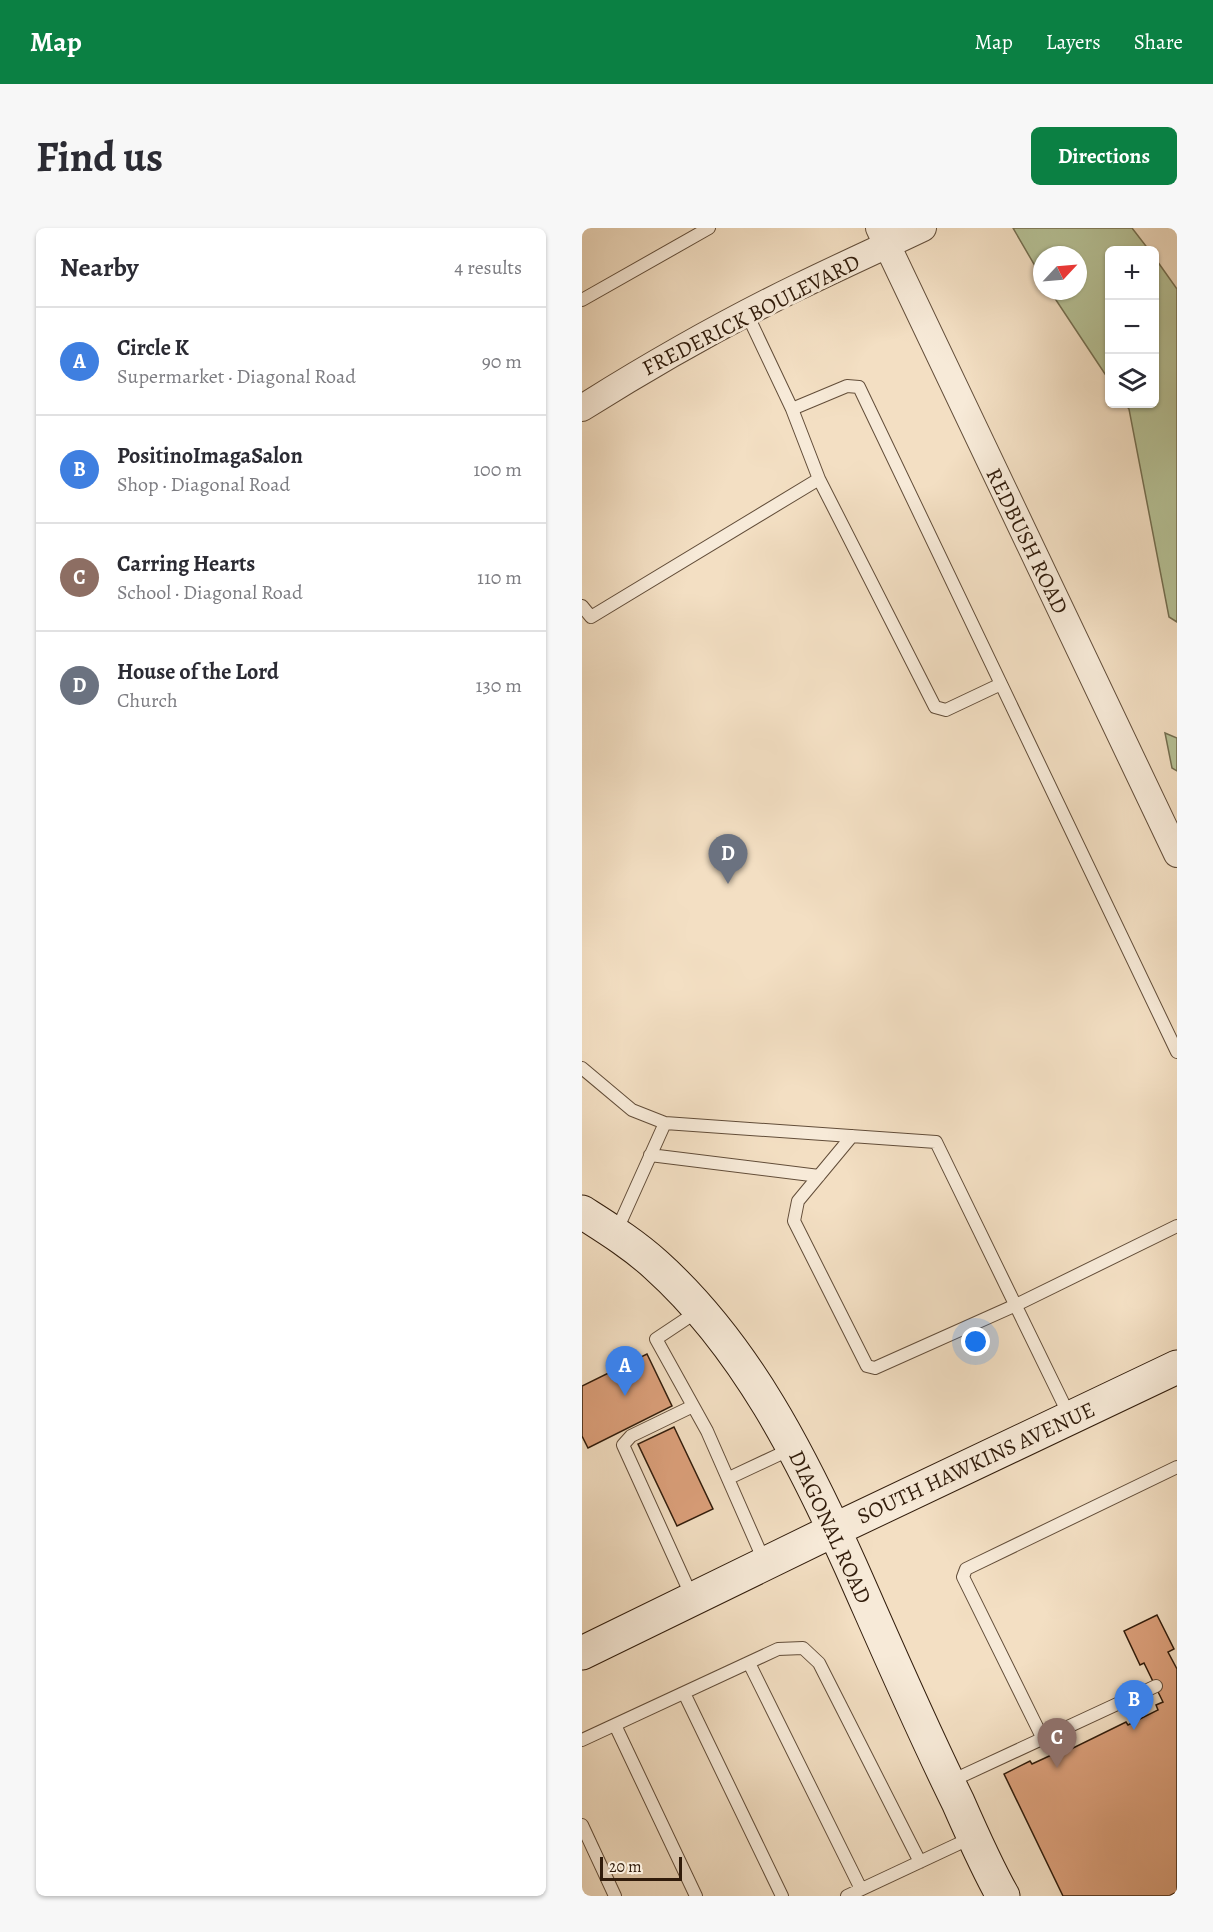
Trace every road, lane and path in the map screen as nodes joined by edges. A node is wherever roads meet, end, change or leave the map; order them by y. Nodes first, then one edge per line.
1 (709, 228) edge
2 (922, 228) edge
3 (883, 237) edge
4 (582, 300) edge
5 (747, 314) junction
6 (582, 408) edge
7 (792, 409) junction
8 (819, 479) junction
9 (584, 613) edge
10 (1001, 684) junction
11 (1177, 854) edge
12 (1177, 1052) edge
13 (582, 1068) edge
14 (665, 1123) junction
15 (852, 1136) junction
16 (650, 1155) junction
17 (819, 1176) junction
18 (595, 1224) edge
19 (1177, 1226) edge
20 (1016, 1305) junction
21 (699, 1310) junction
22 (1177, 1367) edge
23 (693, 1406) junction
24 (1071, 1418) junction
25 (794, 1448) junction
26 (1177, 1467) edge
27 (729, 1478) junction
28 (834, 1530) junction
29 (765, 1564) junction
30 (692, 1599) junction
31 (582, 1653) edge
32 (749, 1663) junction
33 (1156, 1686) dead end
34 (684, 1693) junction
35 (615, 1725) junction
36 (1042, 1737) junction
37 (582, 1740) edge
38 (948, 1782) junction
39 (582, 1825) edge
40 (974, 1836) junction
41 (920, 1862) junction
42 (861, 1889) junction
43 (615, 1896) edge
44 (696, 1896) edge
45 (782, 1896) edge
46 (847, 1896) edge
47 (1003, 1896) edge

1 - 4 lane
2 - 3 street, FREDERICK BOULEVARD
3 - 5 street, FREDERICK BOULEVARD
3 - 11 street, REDBUSH ROAD
5 - 6 street, FREDERICK BOULEVARD
5 - 7 lane
7 - 8 lane
7 - 10 lane
8 - 9 lane
8 - 10 lane
10 - 12 lane
13 - 14 lane
14 - 15 lane
14 - 16 lane
15 - 17 lane
15 - 20 lane
16 - 17 lane
16 - 18 lane
17 - 20 lane
18 - 21 street, DIAGONAL ROAD
19 - 20 lane
20 - 24 lane
21 - 23 lane
21 - 25 street, DIAGONAL ROAD
22 - 24 street, SOUTH HAWKINS AVENUE
23 - 27 lane
23 - 30 lane
24 - 28 street, SOUTH HAWKINS AVENUE
25 - 27 lane
25 - 28 street, DIAGONAL ROAD
26 - 36 lane
27 - 29 lane
28 - 29 street, SOUTH HAWKINS AVENUE
28 - 38 street, DIAGONAL ROAD
29 - 30 street, SOUTH HAWKINS AVENUE
30 - 31 street, SOUTH HAWKINS AVENUE
32 - 34 lane
32 - 41 lane
32 - 42 lane
33 - 36 lane
34 - 35 lane
34 - 45 lane
35 - 37 lane
35 - 44 lane
36 - 38 lane
38 - 40 street, DIAGONAL ROAD
39 - 43 lane
40 - 41 lane
40 - 47 street, DIAGONAL ROAD
41 - 42 lane
42 - 46 lane

